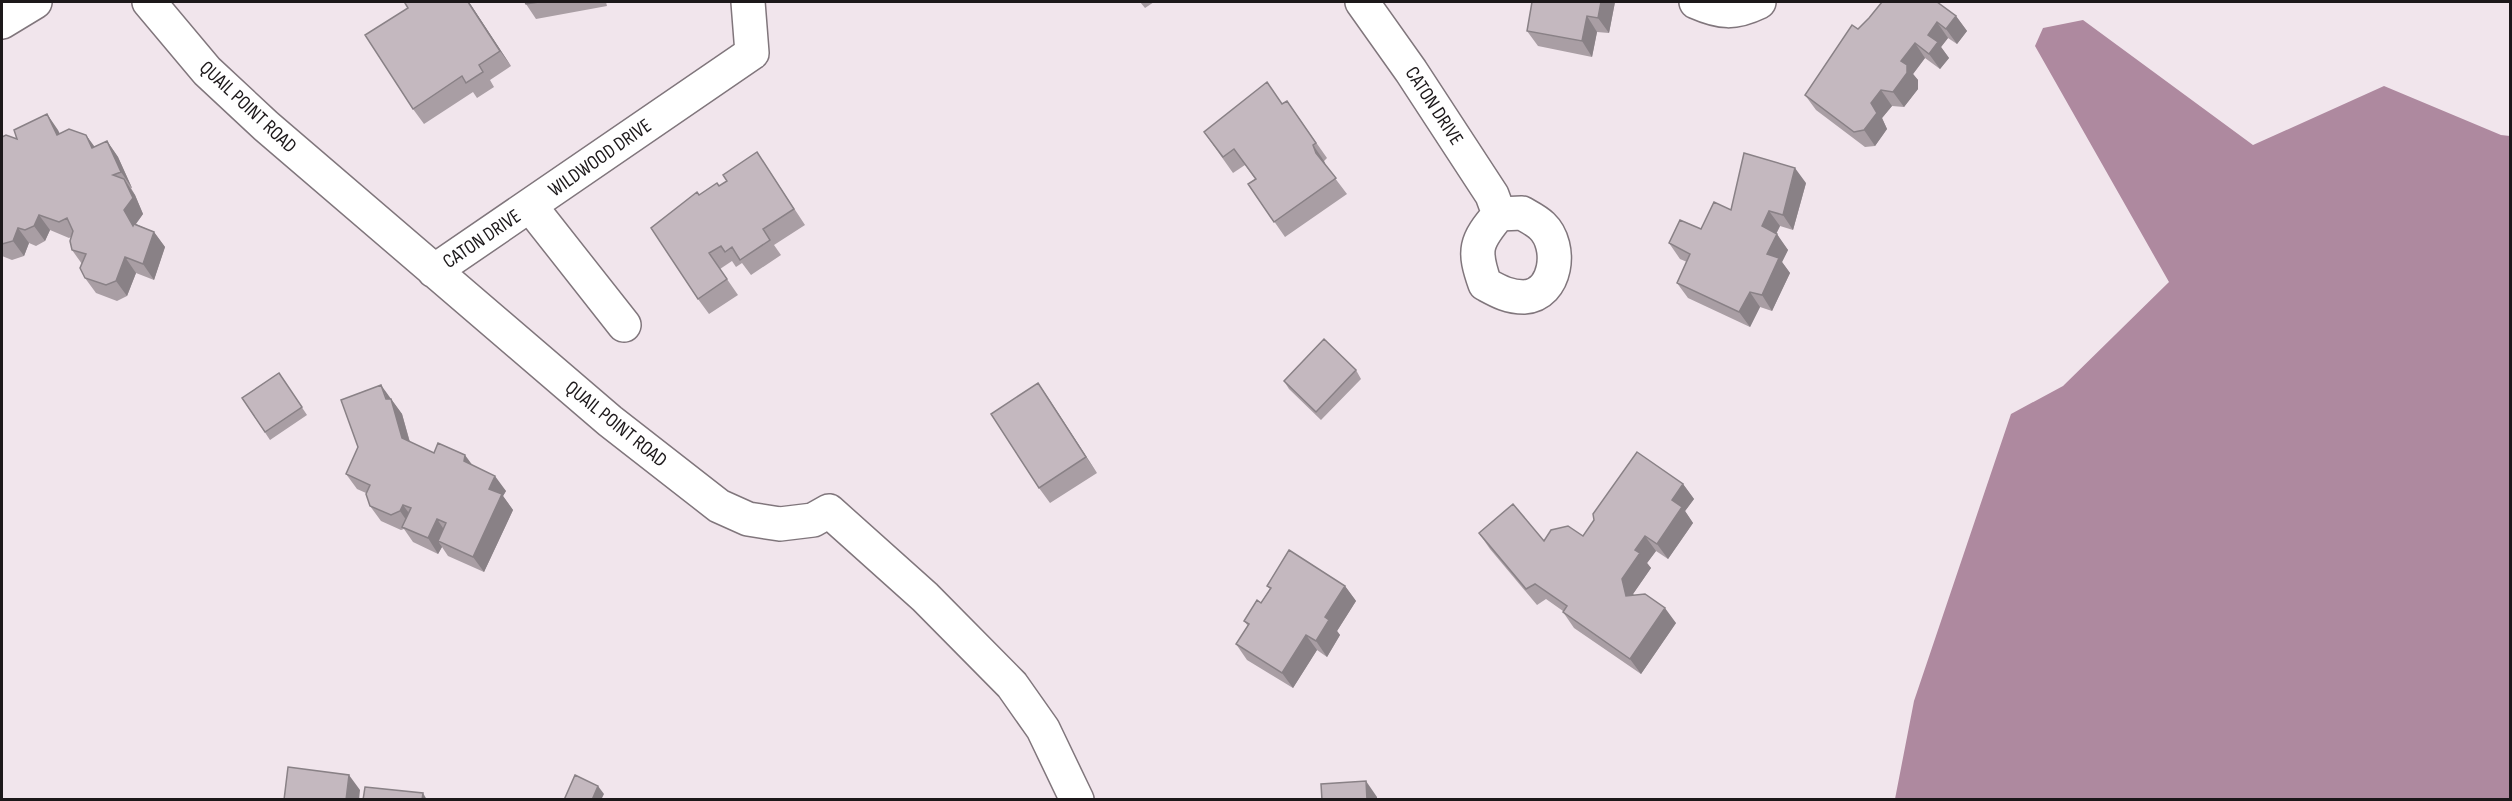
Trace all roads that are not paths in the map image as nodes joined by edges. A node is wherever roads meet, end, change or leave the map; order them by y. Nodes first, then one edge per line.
1 (35, 2) edge
2 (149, 2) edge
3 (748, 2) edge
4 (1362, 2) edge
5 (1696, 2) edge
6 (1759, 2) edge
7 (2, 22) edge
8 (531, 207) junction
9 (1498, 214) dead end
10 (434, 271) junction
11 (624, 325) dead end
12 (1077, 800) edge

1 - 7 street
2 - 10 street, QUAIL POINT ROAD
3 - 8 street, WILDWOOD DRIVE
4 - 9 street, CATON DRIVE
5 - 6 street
8 - 10 street, CATON DRIVE
8 - 11 street, WILDWOOD DRIVE
10 - 12 street, QUAIL POINT ROAD

